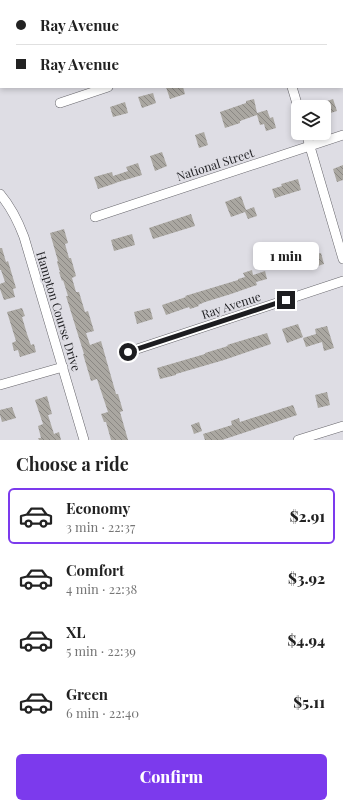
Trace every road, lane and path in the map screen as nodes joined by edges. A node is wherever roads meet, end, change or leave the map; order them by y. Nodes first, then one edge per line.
1 (105, 88) edge
2 (292, 88) edge
3 (296, 100) edge
4 (60, 103) dead end
5 (343, 135) edge
6 (308, 140) edge
7 (310, 146) junction
8 (0, 194) edge
9 (95, 217) dead end
10 (343, 258) edge
11 (343, 281) edge
12 (128, 352) dead end
13 (62, 367) junction
14 (0, 385) edge
15 (343, 426) edge
16 (84, 440) edge
17 (298, 440) edge

1 - 4 street
2 - 3 street
5 - 7 street, National Street
6 - 7 street
7 - 9 street, National Street
7 - 10 street
8 - 13 street, Hampton Course Drive
11 - 12 street, Ray Avenue
13 - 14 street
13 - 16 street, Hampton Course Drive
15 - 17 street

